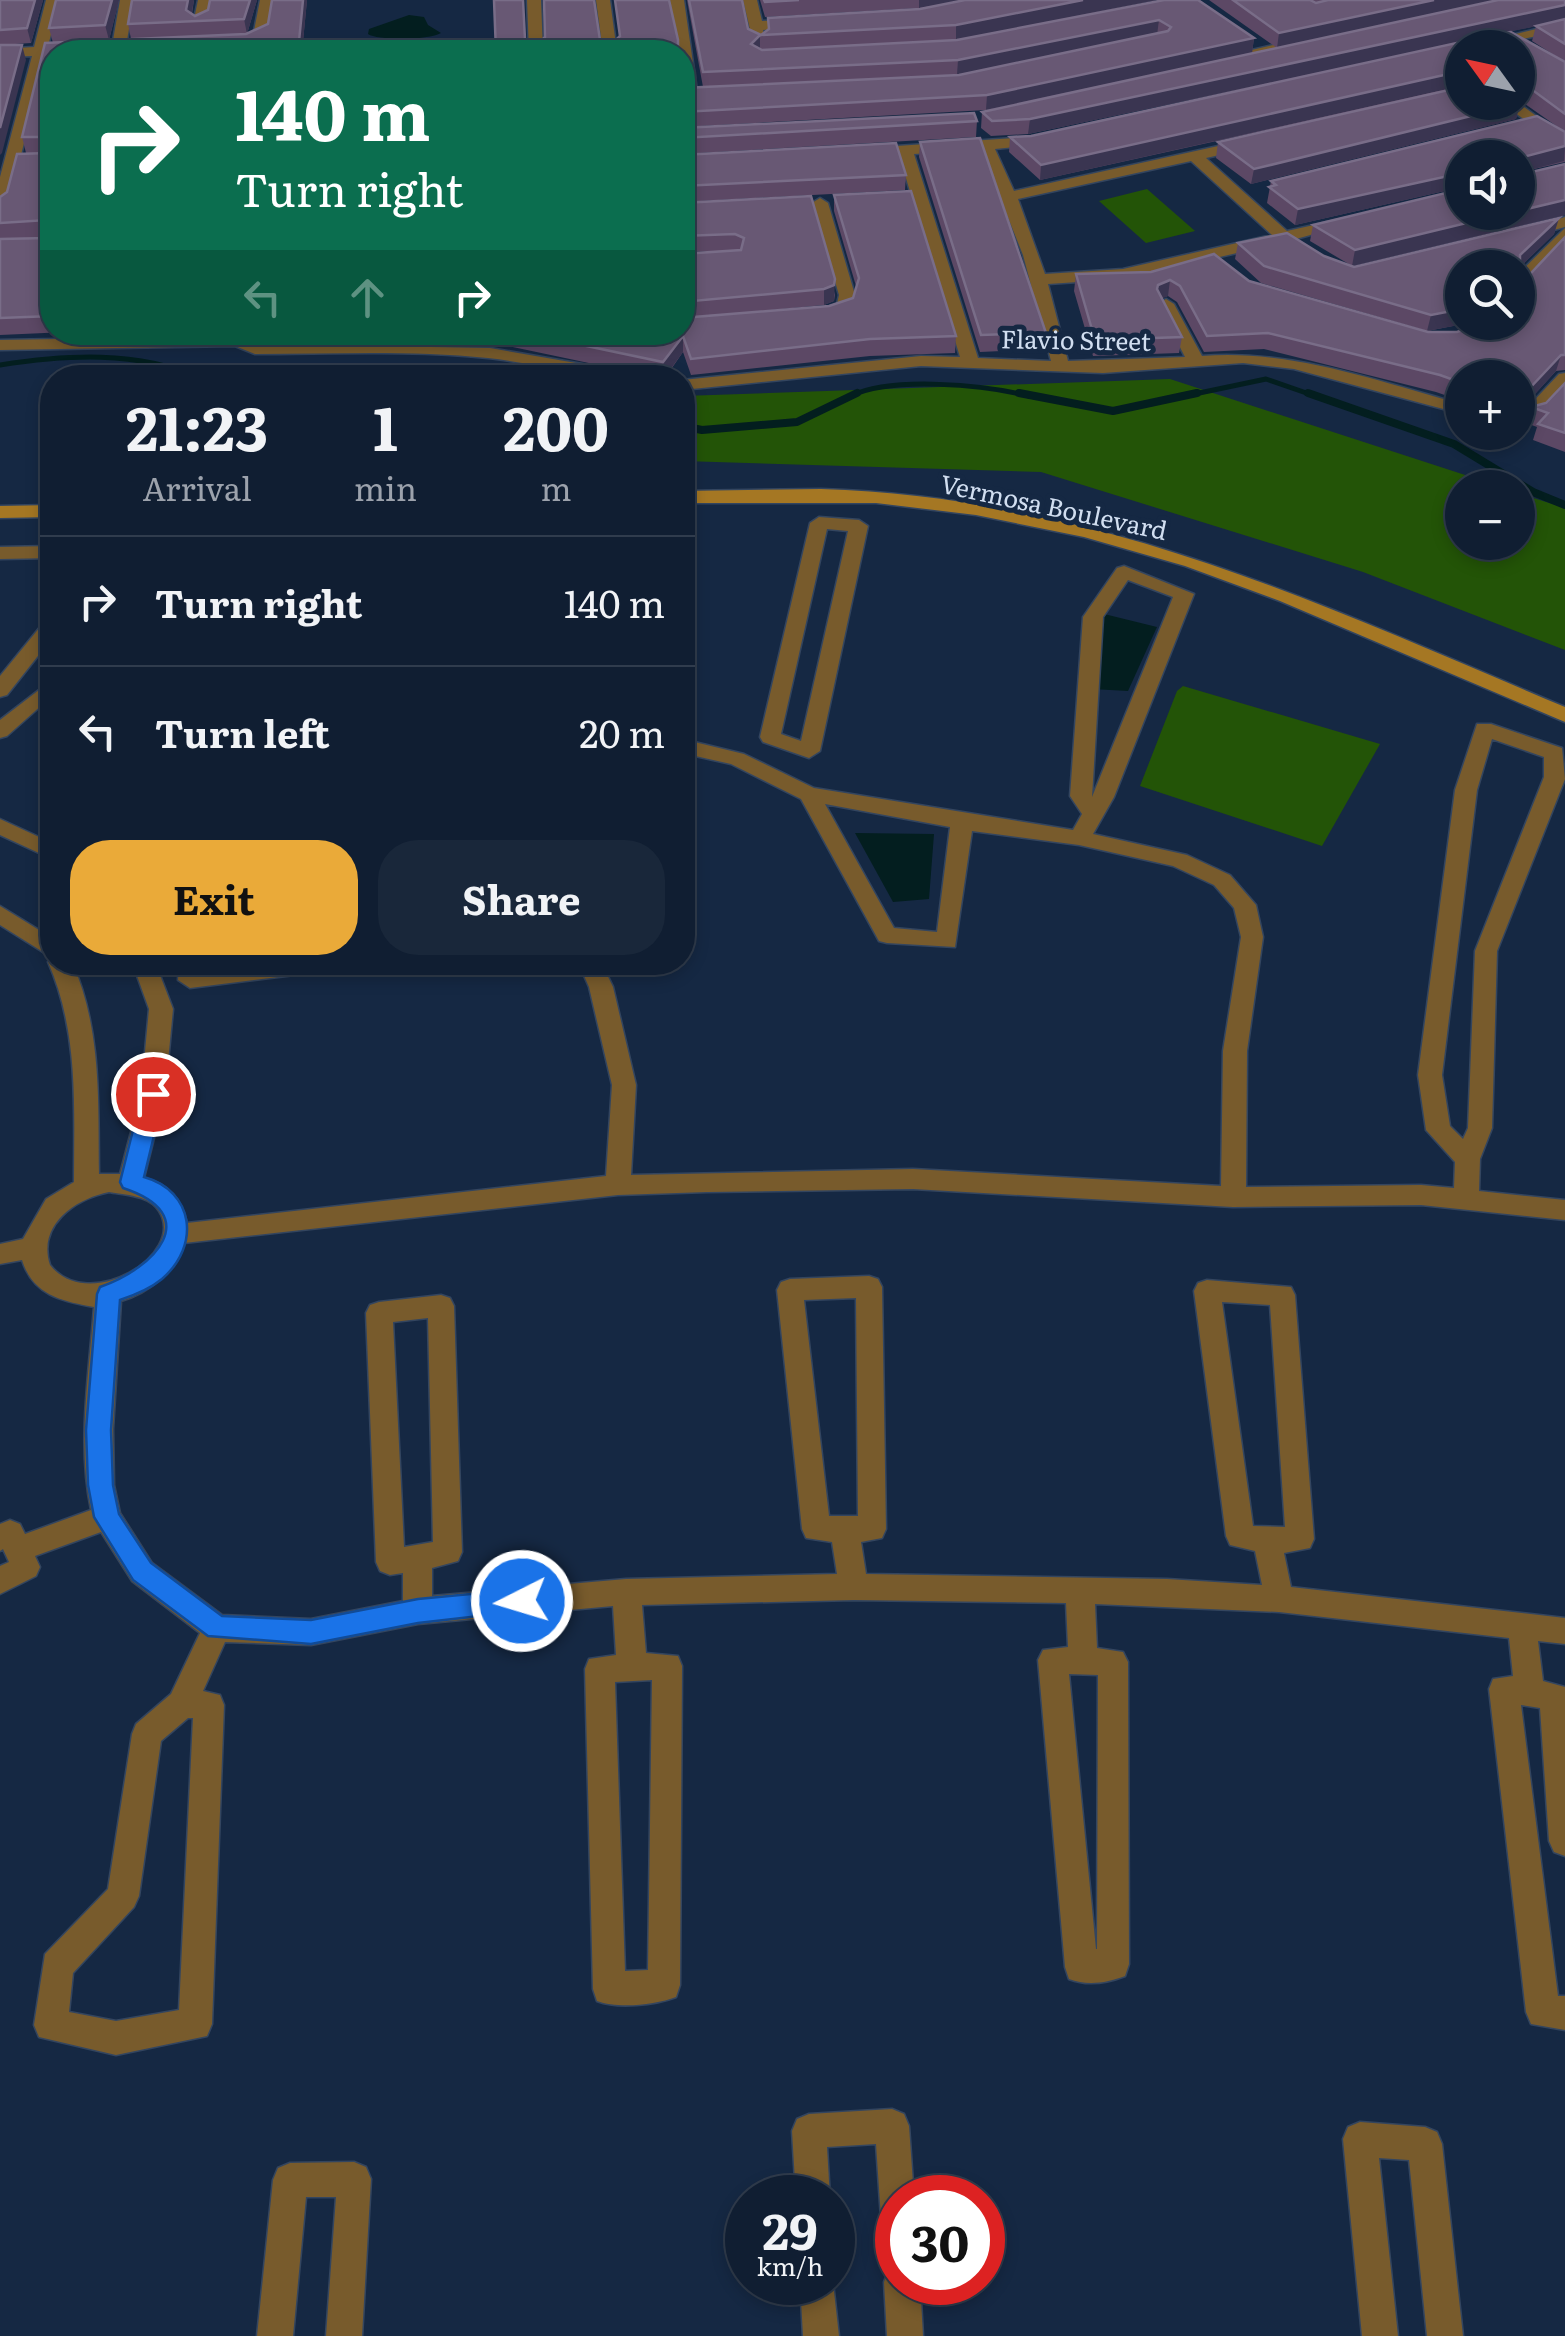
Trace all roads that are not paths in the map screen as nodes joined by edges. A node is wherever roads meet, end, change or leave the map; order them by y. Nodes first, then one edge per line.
1 (53, 0) edge
2 (127, 0) edge
3 (205, 0) edge
4 (267, 0) edge
5 (534, 0) edge
6 (603, 0) edge
7 (676, 0) edge
8 (750, 0) edge
9 (810, 22) edge
10 (200, 24) edge
11 (756, 26) junction
12 (1565, 26) edge
13 (1535, 36) edge
14 (41, 40) edge
15 (110, 40) edge
16 (250, 40) edge
17 (536, 40) edge
18 (608, 40) edge
19 (681, 40) edge
20 (1230, 42) edge
21 (1324, 42) edge
22 (40, 44) edge
23 (38, 51) junction
24 (1257, 52) junction
25 (0, 54) edge
26 (762, 58) edge
27 (1205, 67) edge
28 (712, 94) edge
29 (695, 95) edge
30 (1532, 120) edge
31 (1536, 123) junction
32 (1517, 128) edge
33 (1066, 135) edge
34 (970, 136) edge
35 (1272, 139) edge
36 (991, 140) junction
37 (1565, 144) edge
38 (905, 151) junction
39 (850, 154) edge
40 (1195, 157) junction
41 (11, 162) edge
42 (1257, 192) dead end
43 (1011, 196) junction
44 (1238, 196) junction
45 (918, 198) junction
46 (898, 200) edge
47 (839, 202) edge
48 (820, 203) junction
49 (800, 204) edge
50 (0, 206) edge
51 (1355, 221) edge
52 (1565, 222) edge
53 (1565, 233) edge
54 (1283, 238) junction
55 (1546, 252) junction
56 (1316, 258) edge
57 (1535, 265) edge
58 (1041, 279) junction
59 (1166, 304) edge
60 (810, 315) edge
61 (40, 344) edge
62 (0, 345) edge
63 (250, 345) edge
64 (296, 345) edge
65 (449, 345) edge
66 (970, 360) junction
67 (1197, 363) junction
68 (559, 365) edge
69 (1061, 368) junction
70 (1565, 378) edge
71 (695, 384) edge
72 (1445, 404) edge
73 (1535, 410) edge
74 (695, 497) edge
75 (40, 511) edge
76 (0, 512) edge
77 (40, 552) edge
78 (0, 553) edge
79 (40, 640) edge
80 (0, 690) edge
81 (40, 697) edge
82 (1565, 715) edge
83 (0, 732) edge
84 (788, 744) junction
85 (695, 749) edge
86 (768, 772) junction
87 (810, 794) junction
88 (1092, 812) junction
89 (962, 822) junction
90 (0, 826) edge
91 (1079, 838) junction
92 (40, 846) edge
93 (0, 914) edge
94 (40, 941) edge
95 (68, 975) edge
96 (148, 975) edge
97 (189, 975) edge
98 (230, 975) edge
99 (595, 975) edge
100 (1468, 1159) junction
101 (131, 1182) junction
102 (618, 1185) junction
103 (87, 1187) junction
104 (1233, 1197) junction
105 (1466, 1199) junction
106 (1565, 1210) edge
107 (178, 1234) junction
108 (32, 1246) junction
109 (0, 1254) edge
110 (108, 1294) junction
111 (107, 1517) junction
112 (844, 1528) junction
113 (1267, 1541) junction
114 (9, 1544) edge
115 (418, 1557) junction
116 (0, 1581) edge
117 (854, 1587) junction
118 (626, 1592) junction
119 (1080, 1592) junction
120 (1279, 1600) junction
121 (418, 1611) junction
122 (217, 1628) junction
123 (1522, 1628) junction
124 (1565, 1632) edge
125 (1083, 1661) junction
126 (632, 1668) junction
127 (1530, 1692) junction
128 (182, 1704) junction
129 (1565, 1841) edge
130 (1565, 2013) edge
131 (812, 2175) edge
132 (895, 2175) edge
133 (819, 2305) edge
134 (903, 2305) edge
135 (275, 2336) edge
136 (344, 2336) edge
137 (821, 2336) edge
138 (905, 2336) edge
139 (1380, 2336) edge
140 (1445, 2336) edge

1 - 14 street
2 - 15 street
3 - 10 street
4 - 16 street
5 - 17 street
6 - 18 street
7 - 19 street
8 - 11 street
9 - 11 street
11 - 26 street
12 - 13 street
20 - 24 street
21 - 24 street
22 - 23 street
23 - 25 street
23 - 41 street
24 - 27 street
28 - 29 street
30 - 31 street
31 - 32 street
31 - 37 street
33 - 36 street
34 - 36 street
35 - 40 street
36 - 38 street
36 - 43 street
38 - 39 street
38 - 45 street
40 - 43 street
40 - 44 street
41 - 50 street
42 - 44 street
43 - 58 street
44 - 54 street
45 - 46 street
45 - 66 street
47 - 48 street
48 - 49 street
48 - 60 street
51 - 54 street
52 - 55 street
53 - 55 street
54 - 56 street
54 - 58 street
55 - 57 street
58 - 69 street
59 - 67 street
61 - 62 street
63 - 64 street
65 - 68 street
66 - 69 street, Flavio Street
66 - 71 street, Flavio Street
67 - 69 street, Flavio Street
67 - 72 street, Flavio Street
70 - 73 street
74 - 82 main road, Vermosa Boulevard
75 - 76 main road
77 - 78 street
79 - 80 street
81 - 83 street
84 - 84 street
84 - 86 street
85 - 86 street
86 - 87 street
87 - 89 street
87 - 89 street
88 - 88 street
88 - 91 street
89 - 91 street
90 - 92 street
91 - 104 street
93 - 94 street
95 - 103 street
96 - 101 street
97 - 98 street
99 - 102 street
100 - 100 street
100 - 105 street
101 - 103 street
101 - 107 street
102 - 104 street
102 - 107 street
103 - 108 street
104 - 105 street
105 - 106 street
107 - 110 street
108 - 109 street
108 - 110 street
110 - 111 street
111 - 114 street
111 - 122 street
112 - 112 street
112 - 117 street
113 - 113 street
113 - 120 street
114 - 116 street
115 - 115 street
115 - 121 street
117 - 118 street
117 - 119 street
118 - 121 street
118 - 126 street
119 - 120 street
119 - 125 street
120 - 123 street
121 - 122 street
122 - 128 street
123 - 124 street
123 - 127 street
125 - 125 street
126 - 126 street
127 - 129 street
127 - 130 street
128 - 128 street
131 - 132 street
133 - 137 street
134 - 138 street
135 - 136 street
139 - 140 street

